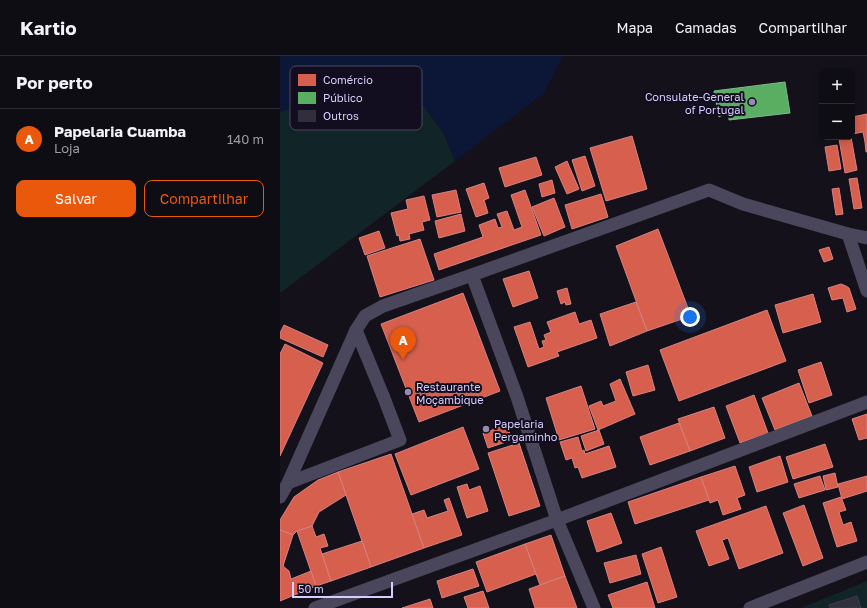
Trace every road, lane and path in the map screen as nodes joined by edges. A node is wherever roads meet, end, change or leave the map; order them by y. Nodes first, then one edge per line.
1 (848, 234) junction
2 (867, 238) edge
3 (472, 275) junction
4 (867, 291) edge
5 (356, 330) junction
6 (867, 402) edge
7 (288, 483) junction
8 (280, 497) edge
9 (557, 520) junction
10 (867, 562) edge
11 (315, 608) edge
12 (594, 608) edge
13 (750, 608) edge

1 - 2 street
1 - 3 street
1 - 4 street
3 - 5 street
3 - 9 street
5 - 7 street
5 - 7 street
6 - 9 street
7 - 8 street
9 - 11 street
9 - 12 street
10 - 13 street

